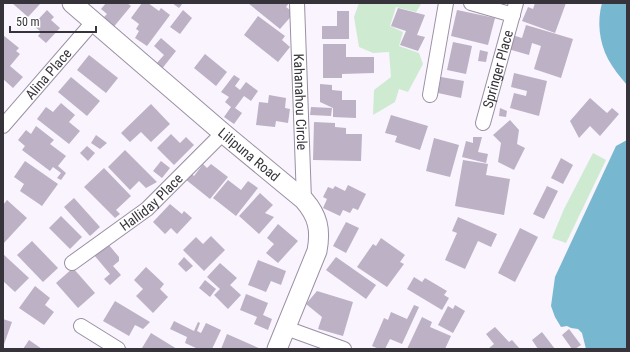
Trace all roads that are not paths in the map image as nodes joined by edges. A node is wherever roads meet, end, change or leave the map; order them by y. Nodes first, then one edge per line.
1 (72, 3) edge
2 (297, 3) edge
3 (446, 3) edge
4 (471, 3) edge
5 (515, 9) edge
6 (94, 21) junction
7 (430, 96) dead end
8 (483, 123) dead end
9 (3, 126) edge
10 (223, 133) junction
11 (304, 200) junction
12 (72, 263) dead end
13 (81, 326) dead end
14 (286, 328) junction
15 (118, 349) edge
16 (277, 349) edge
17 (344, 349) edge

1 - 6 street, Lilipuna Road
2 - 11 street, Kahanahou Circle
3 - 7 street
4 - 5 street, Springer Place
5 - 8 street, Springer Place
6 - 9 street, Alina Place
6 - 10 street, Lilipuna Road
10 - 11 street, Lilipuna Road
10 - 12 street, Halliday Place
11 - 14 street, Lilipuna Road
13 - 15 street
14 - 16 street, Lilipuna Road
14 - 17 street

